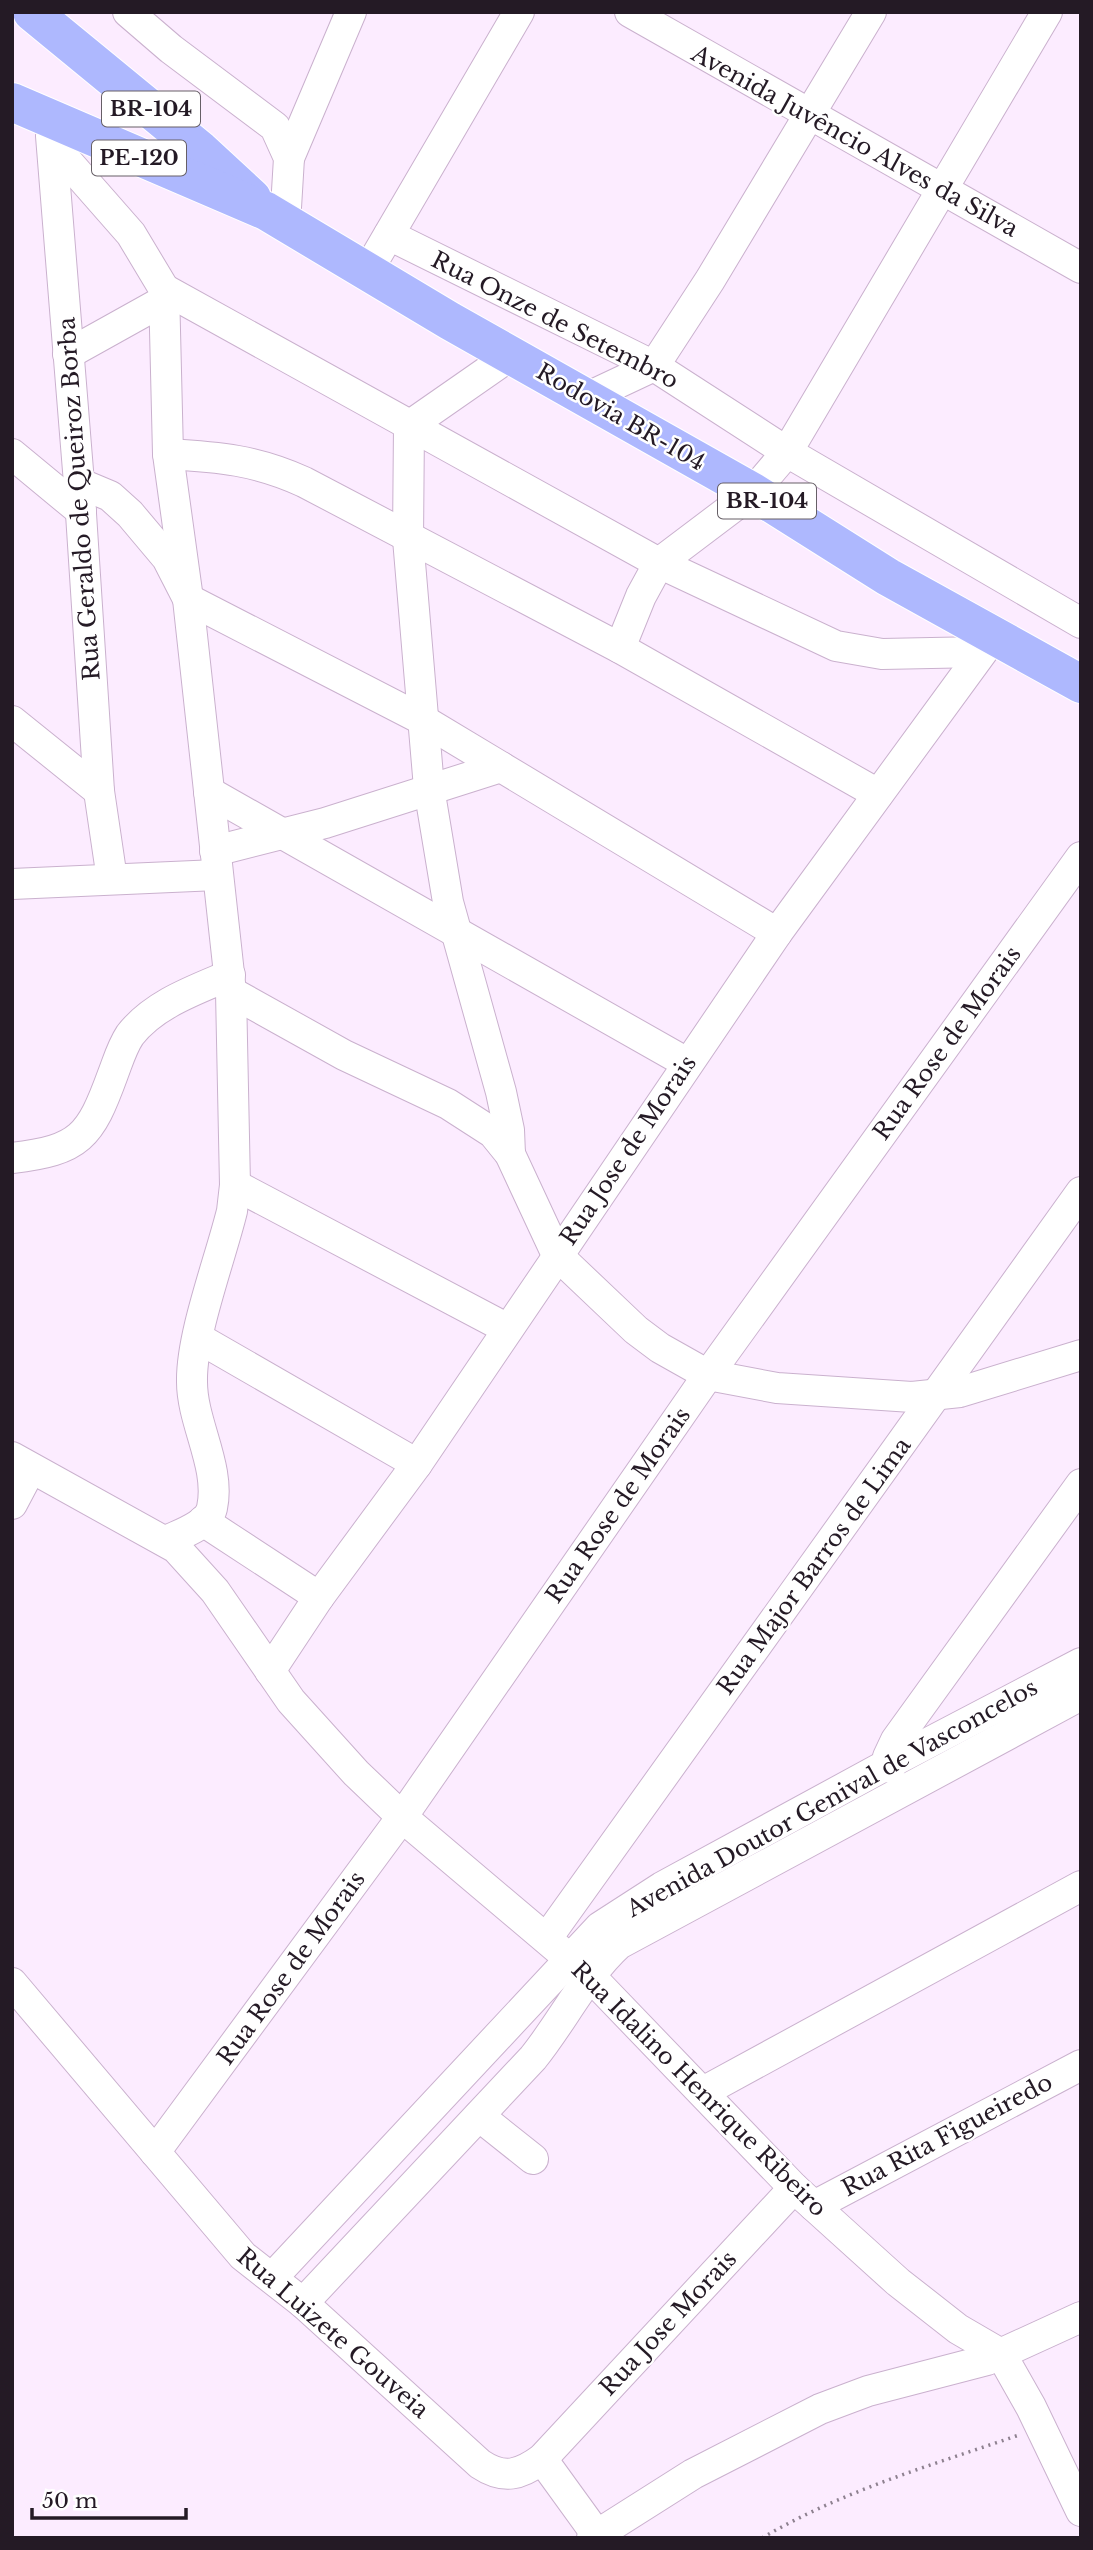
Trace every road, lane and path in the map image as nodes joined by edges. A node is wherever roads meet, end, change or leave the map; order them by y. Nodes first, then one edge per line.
1 (32, 12) edge
2 (128, 12) edge
3 (351, 12) edge
4 (519, 12) edge
5 (630, 12) edge
6 (871, 12) edge
7 (1047, 12) edge
8 (12, 102) edge
9 (808, 114) junction
10 (51, 131) junction
11 (289, 158) junction
12 (942, 187) junction
13 (275, 218) junction
14 (389, 235) junction
15 (1080, 265) edge
16 (367, 272) junction
17 (164, 295) junction
18 (68, 354) junction
19 (511, 355) junction
20 (654, 366) junction
21 (586, 398) junction
22 (409, 426) junction
23 (787, 452) junction
24 (12, 454) edge
25 (167, 454) junction
26 (753, 492) junction
27 (80, 497) junction
28 (408, 539) junction
29 (659, 564) junction
30 (188, 599) junction
31 (1081, 623) edge
32 (987, 644) junction
33 (620, 649) junction
34 (1080, 682) edge
35 (424, 720) junction
36 (12, 721) edge
37 (501, 767) junction
38 (429, 788) junction
39 (99, 791) junction
40 (209, 792) junction
41 (878, 794) junction
42 (282, 834) junction
43 (1081, 857) edge
44 (216, 863) junction
45 (112, 880) junction
46 (12, 884) edge
47 (455, 930) junction
48 (777, 933) junction
49 (231, 984) junction
50 (687, 1063) junction
51 (510, 1154) junction
52 (12, 1158) edge
53 (235, 1185) junction
54 (1081, 1192) edge
55 (557, 1255) junction
56 (506, 1328) junction
57 (198, 1338) junction
58 (1081, 1355) edge
59 (708, 1376) junction
60 (936, 1395) junction
61 (21, 1463) edge
62 (416, 1464) junction
63 (1081, 1484) edge
64 (12, 1504) edge
65 (203, 1521) junction
66 (166, 1541) junction
67 (318, 1597) junction
68 (1081, 1663) edge
69 (270, 1671) junction
70 (1081, 1695) edge
71 (888, 1763) junction
72 (903, 1791) junction
73 (402, 1817) junction
74 (1081, 1886) edge
75 (547, 1938) junction
76 (580, 1967) junction
77 (12, 1983) edge
78 (1081, 2065) edge
79 (703, 2092) junction
80 (479, 2116) junction
81 (155, 2152) junction
82 (533, 2159) dead end
83 (804, 2197) junction
84 (272, 2278) junction
85 (303, 2303) junction
86 (1081, 2317) edge
87 (1001, 2354) junction
88 (1041, 2427) junction
89 (542, 2459) junction
90 (1077, 2495) edge
91 (595, 2536) edge
92 (762, 2538) edge

1 - 13 highway, BR-104
2 - 11 street
3 - 11 street
4 - 14 street
5 - 9 street, Avenida Juvêncio Alves da Silva
6 - 9 street
7 - 12 street
8 - 10 highway, PE-120
9 - 12 street, Avenida Juvêncio Alves da Silva
9 - 20 street
10 - 13 highway, PE-120
10 - 17 street
10 - 18 street, Rua Geraldo de Queiroz Borba
11 - 13 street
12 - 15 street, Avenida Juvêncio Alves da Silva
12 - 23 street
13 - 16 highway, BR-104
14 - 16 street
14 - 20 street, Rua Onze de Setembro
16 - 19 highway, Rodovia BR-104 / BR-104
17 - 18 street
17 - 22 street
17 - 25 street
18 - 27 street, Rua Geraldo de Queiroz Borba
19 - 21 highway, Rodovia BR-104 / BR-104
19 - 22 street
20 - 21 street
20 - 23 street, Rua Onze de Setembro
21 - 26 highway, Rodovia BR-104 / BR-104
22 - 28 street
22 - 29 street
23 - 26 street
23 - 31 street, Rua Onze de Setembro
24 - 27 street
25 - 28 street
25 - 30 street
26 - 29 street
26 - 32 highway, Rodovia BR-104 / BR-104
27 - 30 street
27 - 39 street, Rua Geraldo de Queiroz Borba
28 - 33 street
28 - 35 street
29 - 32 street
29 - 33 street
30 - 35 street
30 - 40 street
32 - 34 highway, Rodovia BR-104 / BR-104
32 - 41 street, Rua Jose de Morais
33 - 41 street
35 - 37 street
35 - 38 street
36 - 39 street
37 - 38 street
37 - 48 street
38 - 42 street
38 - 47 street
39 - 45 street, Rua Geraldo de Queiroz Borba
40 - 42 street
40 - 44 street
41 - 48 street, Rua Jose de Morais
42 - 44 street
42 - 47 street
43 - 59 street, Rua Rose de Morais
44 - 45 street
44 - 49 street
45 - 46 street
47 - 50 street
47 - 51 street
48 - 50 street, Rua Jose de Morais
49 - 51 street
49 - 52 street
49 - 53 street
50 - 55 street, Rua Jose de Morais
51 - 55 street
53 - 56 street
53 - 57 street
54 - 60 street, Rua Major Barros de Lima
55 - 56 street, Rua Jose de Morais
55 - 59 street
56 - 62 street, Rua Jose de Morais
57 - 62 street
57 - 65 street
58 - 60 street
59 - 60 street
59 - 73 street, Rua Rose de Morais
60 - 75 street, Rua Major Barros de Lima
61 - 64 street
61 - 66 street, Rua Idalino Henrique Ribeiro
62 - 67 street, Rua Jose de Morais
63 - 71 street
65 - 66 street
65 - 67 street
66 - 69 street, Rua Idalino Henrique Ribeiro
67 - 69 street, Rua Jose de Morais
68 - 71 street, Avenida Doutor Genival de Vasconcelos
69 - 73 street, Rua Idalino Henrique Ribeiro
70 - 72 street, Avenida Doutor Genival de Vasconcelos
71 - 72 street
71 - 76 street, Avenida Doutor Genival de Vasconcelos
72 - 76 street, Avenida Doutor Genival de Vasconcelos
73 - 75 street, Rua Idalino Henrique Ribeiro
73 - 81 street, Rua Rose de Morais
74 - 79 street
75 - 76 street, Rua Idalino Henrique Ribeiro
76 - 79 street, Rua Idalino Henrique Ribeiro
76 - 80 street, Avenida Doutor Genival de Vasconcelos
76 - 84 street, Avenida Doutor Genival de Vasconcelos
77 - 81 street, Rua Luizete Gouveia
78 - 83 street, Rua Rita Figueiredo
79 - 83 street, Rua Idalino Henrique Ribeiro
80 - 82 street
80 - 85 street, Avenida Doutor Genival de Vasconcelos
81 - 84 street, Rua Luizete Gouveia
83 - 87 street, Rua Idalino Henrique Ribeiro
83 - 89 street, Rua Jose Morais
84 - 85 street, Rua Luizete Gouveia
85 - 89 street, Rua Luizete Gouveia
86 - 87 street
87 - 88 street
87 - 91 street
88 - 90 street
88 - 92 path
89 - 91 street

